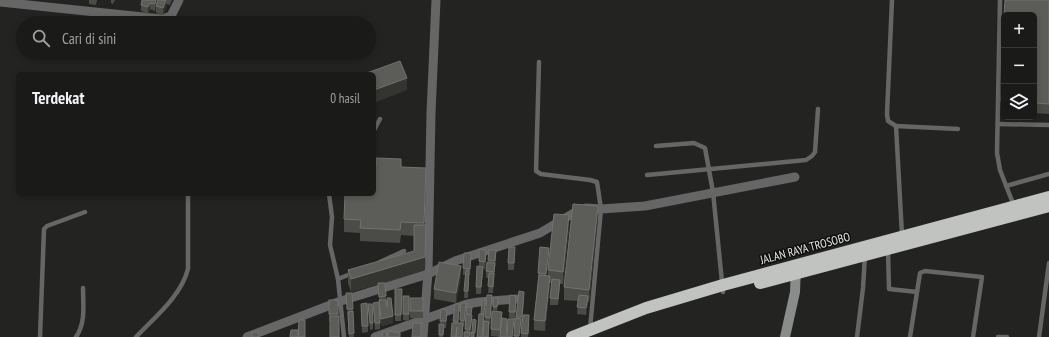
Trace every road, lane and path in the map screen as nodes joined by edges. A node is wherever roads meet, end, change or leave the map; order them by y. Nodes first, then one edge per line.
1 (179, 0) edge
2 (436, 0) edge
3 (892, 0) edge
4 (1000, 0) edge
5 (0, 2) edge
6 (133, 16) edge
7 (171, 16) edge
8 (539, 62) dead end
9 (818, 109) dead end
10 (380, 119) dead end
11 (998, 124) junction
12 (1049, 125) edge
13 (376, 126) edge
14 (896, 126) junction
15 (958, 128) dead end
16 (656, 146) dead end
17 (710, 169) junction
18 (1049, 174) edge
19 (647, 175) dead end
20 (795, 177) dead end
21 (1006, 186) junction
22 (713, 192) junction
23 (188, 196) edge
24 (329, 196) edge
25 (1049, 197) edge
26 (1049, 206) edge
27 (601, 207) junction
28 (1014, 211) junction
29 (86, 212) dead end
30 (902, 237) junction
31 (404, 251) dead end
32 (888, 253) junction
33 (865, 259) junction
34 (1049, 263) edge
35 (371, 265) edge
36 (358, 271) edge
37 (428, 271) junction
38 (796, 273) junction
39 (338, 279) junction
40 (83, 288) dead end
41 (723, 288) junction
42 (917, 292) junction
43 (340, 298) junction
44 (516, 298) edge
45 (424, 320) junction
46 (591, 333) edge
47 (40, 337) edge
48 (76, 337) edge
49 (136, 337) edge
50 (247, 337) edge
51 (344, 337) edge
52 (375, 337) edge
53 (423, 337) edge
54 (572, 337) edge
55 (786, 337) edge
56 (857, 337) edge
57 (910, 337) edge
58 (973, 337) edge
59 (998, 337) edge
60 (1008, 337) edge
61 (1039, 337) edge

1 - 7 street
2 - 37 street
3 - 14 lane
4 - 11 lane
5 - 6 street
8 - 27 lane
9 - 17 lane
10 - 13 lane
11 - 12 lane
11 - 21 lane
14 - 15 lane
14 - 30 lane
16 - 17 lane
17 - 19 lane
17 - 22 lane
18 - 21 lane
20 - 22 street
21 - 28 lane
22 - 27 street
22 - 41 lane
23 - 49 lane
24 - 39 lane
25 - 28 highway, JALAN RAYA TROSOBO
26 - 28 highway, JALAN RAYA TROSOBO
27 - 37 street
27 - 46 lane
28 - 30 highway, JALAN RAYA TROSOBO
28 - 32 highway, JALAN RAYA TROSOBO
29 - 47 lane
30 - 38 highway, JALAN RAYA TROSOBO
31 - 35 lane
32 - 33 highway, JALAN RAYA TROSOBO
32 - 42 lane
33 - 38 highway, JALAN RAYA TROSOBO
33 - 56 lane
34 - 61 lane
36 - 39 lane
37 - 43 street
37 - 45 street
38 - 41 highway, JALAN RAYA TROSOBO
38 - 55 main road
39 - 43 lane
40 - 48 lane
41 - 46 highway, JALAN RAYA TROSOBO
42 - 57 lane
42 - 58 lane
43 - 50 street
43 - 51 lane
44 - 45 street
45 - 52 street
45 - 53 street
46 - 54 highway, JALAN RAYA TROSOBO
59 - 60 lane

